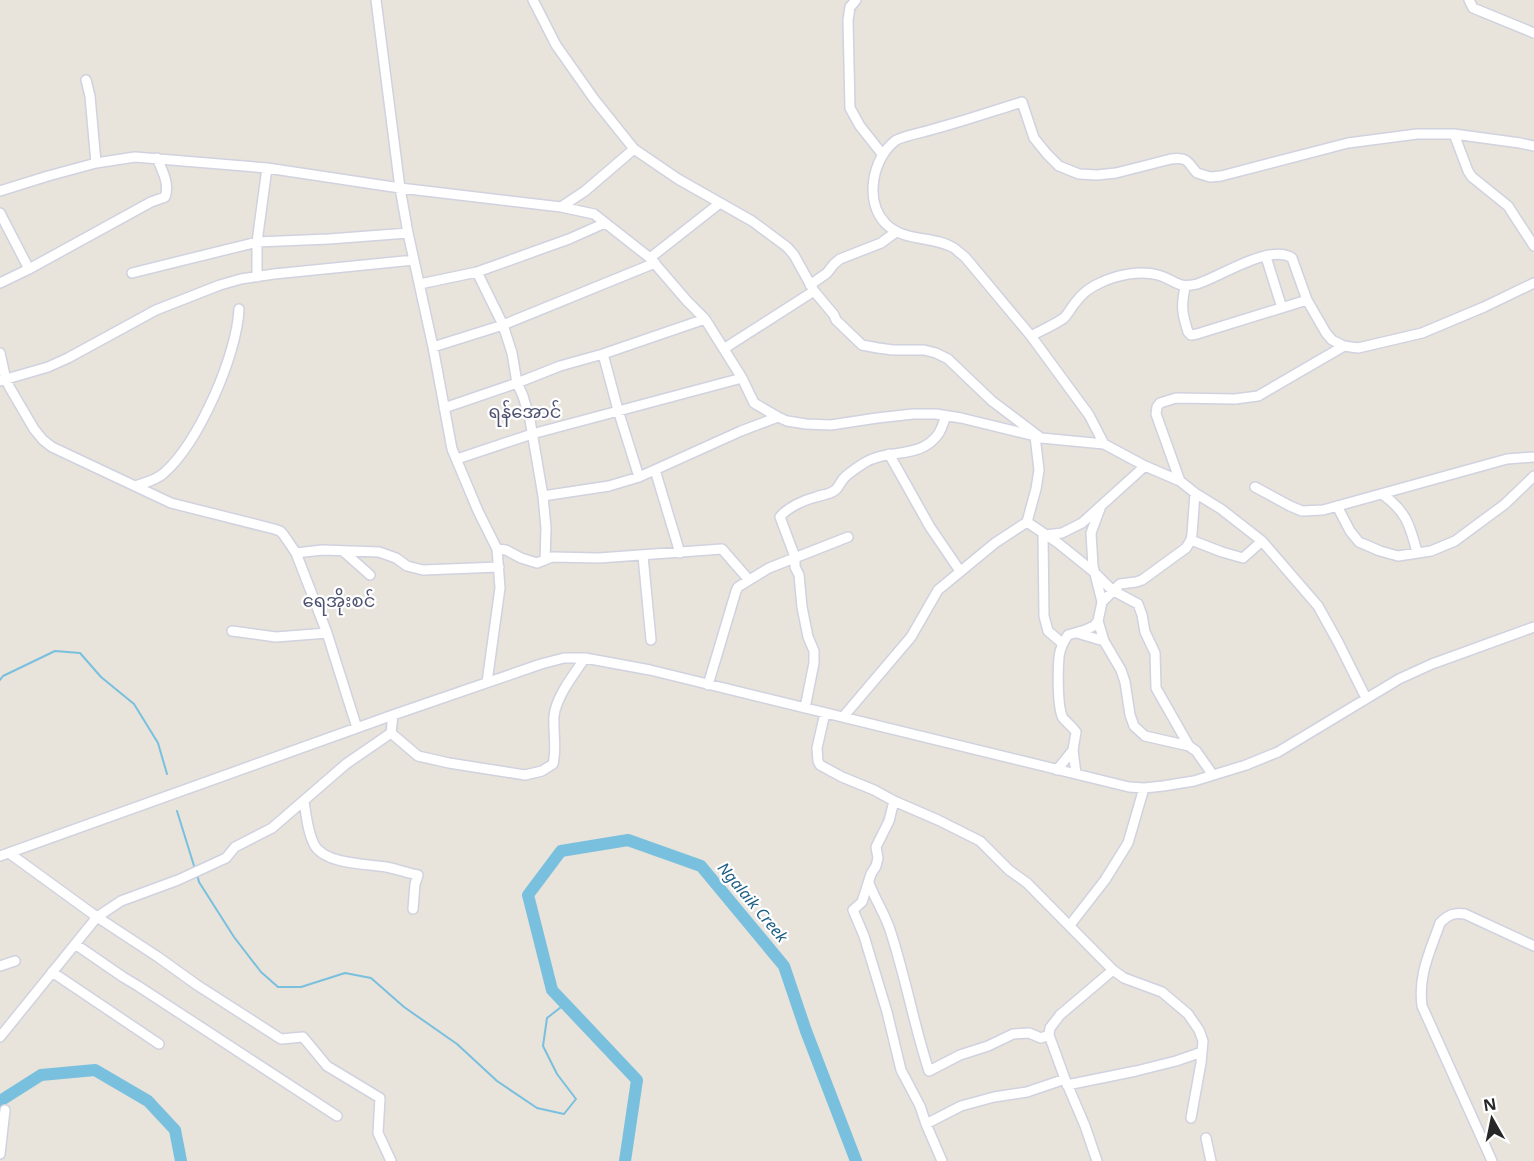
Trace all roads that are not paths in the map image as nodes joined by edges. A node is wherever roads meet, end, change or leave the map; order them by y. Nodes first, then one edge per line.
1 (376, 0) edge
2 (533, 0) edge
3 (856, 0) edge
4 (1469, 0) edge
5 (1534, 33) edge
6 (86, 80) dead end
7 (1454, 134) junction
8 (1534, 146) edge
9 (634, 149) junction
10 (883, 155) junction
11 (157, 158) junction
12 (96, 163) junction
13 (267, 168) junction
14 (400, 188) junction
15 (0, 191) edge
16 (720, 204) junction
17 (561, 207) junction
18 (0, 213) edge
19 (605, 223) junction
20 (896, 232) junction
21 (408, 233) junction
22 (257, 242) junction
23 (1534, 246) edge
24 (1266, 256) junction
25 (414, 260) junction
26 (652, 261) junction
27 (29, 269) junction
28 (477, 272) junction
29 (132, 273) dead end
30 (256, 277) junction
31 (0, 283) edge
32 (1534, 283) edge
33 (420, 284) junction
34 (1185, 287) junction
35 (812, 288) junction
36 (1307, 300) junction
37 (1282, 308) junction
38 (239, 309) dead end
39 (705, 319) junction
40 (503, 325) junction
41 (1031, 336) junction
42 (1344, 346) junction
43 (434, 347) junction
44 (724, 348) junction
45 (0, 353) edge
46 (603, 354) junction
47 (742, 378) junction
48 (3, 381) edge
49 (517, 383) junction
50 (444, 408) junction
51 (618, 410) junction
52 (946, 416) junction
53 (778, 417) junction
54 (532, 434) junction
55 (1038, 437) junction
56 (1104, 444) junction
57 (890, 454) junction
58 (1534, 457) edge
59 (457, 459) junction
60 (1145, 466) junction
61 (655, 470) junction
62 (1534, 476) edge
63 (639, 477) junction
64 (1180, 482) junction
65 (135, 486) junction
66 (1255, 487) dead end
67 (1195, 493) junction
68 (1382, 494) junction
69 (543, 496) junction
70 (1101, 506) junction
71 (1337, 506) junction
72 (1027, 522) junction
73 (1045, 534) junction
74 (848, 537) dead end
75 (1191, 540) junction
76 (1262, 541) junction
77 (497, 549) junction
78 (343, 551) junction
79 (1418, 552) junction
80 (296, 553) junction
81 (680, 553) junction
82 (643, 556) junction
83 (795, 557) junction
84 (545, 560) junction
85 (499, 567) junction
86 (960, 571) junction
87 (1094, 572) junction
88 (370, 575) dead end
89 (749, 580) junction
90 (1136, 582) junction
91 (1112, 590) junction
92 (1128, 599) junction
93 (1101, 605) junction
94 (1098, 621) junction
95 (1534, 627) edge
96 (232, 631) dead end
97 (327, 633) junction
98 (1076, 633) junction
99 (651, 640) dead end
100 (1104, 641) junction
101 (1062, 643) junction
102 (585, 658) junction
103 (487, 682) junction
104 (708, 685) junction
105 (1366, 698) junction
106 (805, 708) junction
107 (825, 713) junction
108 (393, 715) junction
109 (843, 717) junction
110 (357, 728) junction
111 (391, 733) junction
112 (1189, 746) junction
113 (1073, 750) junction
114 (1057, 770) junction
115 (1076, 774) junction
116 (1213, 775) junction
117 (1144, 788) junction
118 (304, 801) junction
119 (894, 801) junction
120 (4, 855) edge
121 (869, 882) junction
122 (413, 909) dead end
123 (97, 917) junction
124 (1070, 925) junction
125 (75, 944) junction
126 (1534, 946) edge
127 (15, 961) dead end
128 (0, 966) edge
129 (1113, 970) junction
130 (52, 972) junction
131 (1049, 1035) junction
132 (0, 1037) edge
133 (159, 1044) dead end
134 (1202, 1052) junction
135 (1066, 1082) junction
136 (5, 1110) dead end
137 (337, 1116) dead end
138 (1191, 1118) dead end
139 (926, 1124) junction
140 (1206, 1138) dead end
141 (0, 1154) edge
142 (391, 1161) edge
143 (942, 1161) edge
144 (1097, 1161) edge
145 (1211, 1161) edge
146 (1492, 1161) edge

1 - 14 street
2 - 9 street
3 - 10 street
4 - 5 street
6 - 12 street
7 - 8 street
7 - 10 street
7 - 23 street
9 - 16 street
9 - 17 street
10 - 20 street
11 - 12 street
11 - 13 street
11 - 27 street
12 - 15 street
13 - 14 street
13 - 22 street
14 - 17 street
14 - 21 street
16 - 26 street
16 - 35 street
17 - 19 street
18 - 27 street
19 - 26 street
19 - 28 street
20 - 35 street
20 - 41 street
21 - 22 street
21 - 25 street
22 - 29 street
22 - 30 street
24 - 34 street
24 - 36 street
24 - 37 street
25 - 30 street
25 - 33 street
26 - 39 street
26 - 40 street
27 - 31 street
28 - 33 street
28 - 40 street
30 - 48 street
32 - 42 street
33 - 43 street
34 - 37 street
34 - 41 street
35 - 44 street
35 - 55 street
36 - 37 street
36 - 42 street
38 - 65 street
39 - 44 street
39 - 46 street
40 - 43 street
40 - 49 street
41 - 56 street
42 - 64 street
43 - 50 street
44 - 47 street
45 - 48 street
46 - 49 street
46 - 51 street
47 - 51 street
47 - 53 street
48 - 65 street
49 - 50 street
49 - 54 street
50 - 59 street
51 - 54 street
51 - 63 street
52 - 53 street
52 - 55 street
52 - 57 street
53 - 61 street
54 - 59 street
54 - 69 street
55 - 56 street
55 - 72 street
56 - 60 street
57 - 83 street
57 - 86 street
58 - 68 street
59 - 77 street
60 - 64 street
60 - 70 street
61 - 63 street
61 - 81 street
62 - 79 street
63 - 69 street
64 - 67 street
65 - 80 street
66 - 71 street
67 - 75 street
67 - 76 street
68 - 71 street
68 - 79 street
69 - 84 street
70 - 73 street
70 - 87 street
71 - 79 street
72 - 73 street
72 - 86 street
73 - 87 street
73 - 101 street
74 - 83 street
75 - 76 street
75 - 90 street
76 - 105 street
77 - 84 street
77 - 85 street
78 - 80 street
78 - 85 street
78 - 88 street
80 - 97 street
81 - 82 street
81 - 89 street
82 - 84 street
82 - 99 street
83 - 89 street
83 - 106 street
85 - 103 street
86 - 109 street
87 - 91 street
87 - 93 street
89 - 104 street
90 - 91 street
90 - 92 street
91 - 92 street
91 - 93 street
92 - 93 street
92 - 112 street
93 - 94 street
94 - 98 street
94 - 100 street
95 - 105 street
96 - 97 street
97 - 110 street
98 - 100 street
98 - 101 street
100 - 112 street
101 - 113 street
102 - 103 street
102 - 104 street
102 - 111 street
103 - 108 street
104 - 106 street
105 - 116 street
106 - 107 street
107 - 109 street
107 - 119 street
108 - 110 street
108 - 111 street
109 - 114 street
110 - 120 street
111 - 118 street
112 - 116 street
113 - 114 street
113 - 115 street
114 - 115 street
115 - 117 street
116 - 117 street
117 - 124 street
118 - 122 street
118 - 123 street
119 - 121 street
119 - 124 street
120 - 123 street
121 - 131 street
121 - 139 street
123 - 125 street
123 - 142 street
124 - 129 street
125 - 130 street
125 - 137 street
126 - 146 street
127 - 128 street
129 - 131 street
129 - 134 street
130 - 132 street
130 - 133 street
131 - 135 street
134 - 135 street
134 - 138 street
135 - 139 street
135 - 144 street
136 - 141 street
139 - 143 street
140 - 145 street

